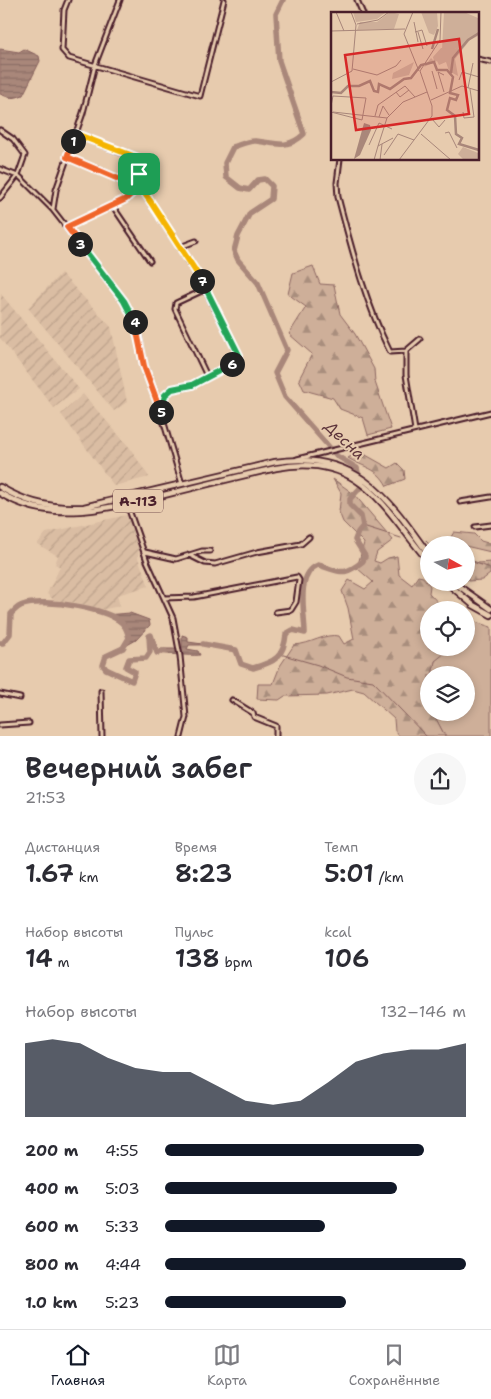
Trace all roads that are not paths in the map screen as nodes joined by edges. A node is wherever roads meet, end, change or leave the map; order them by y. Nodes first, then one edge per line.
1 (68, 0) edge
2 (120, 0) edge
3 (224, 0) edge
4 (357, 0) edge
5 (362, 12) edge
6 (478, 59) edge
7 (491, 62) edge
8 (95, 65) junction
9 (0, 130) edge
10 (76, 134) junction
11 (67, 157) junction
12 (340, 160) edge
13 (0, 169) edge
14 (18, 176) junction
15 (0, 198) edge
16 (112, 205) junction
17 (53, 210) junction
18 (67, 227) junction
19 (196, 241) dead end
20 (180, 247) junction
21 (150, 261) dead end
22 (206, 289) junction
23 (420, 339) dead end
24 (406, 352) junction
25 (207, 376) junction
26 (491, 412) edge
27 (161, 413) junction
28 (416, 430) junction
29 (292, 460) junction
30 (321, 465) junction
31 (182, 484) junction
32 (0, 488) edge
33 (1, 495) edge
34 (491, 497) edge
35 (384, 499) junction
36 (460, 502) dead end
37 (127, 504) junction
38 (491, 525) edge
39 (475, 527) dead end
40 (309, 537) dead end
41 (420, 544) edge
42 (420, 549) edge
43 (144, 552) junction
44 (210, 552) dead end
45 (189, 556) junction
46 (457, 591) edge
47 (464, 591) edge
48 (164, 598) junction
49 (491, 609) edge
50 (276, 612) dead end
51 (491, 615) edge
52 (100, 691) dead end
53 (0, 694) edge
54 (20, 698) dead end
55 (232, 700) dead end
56 (29, 723) dead end
57 (0, 725) edge
58 (102, 736) edge
59 (181, 736) edge
60 (276, 736) edge

1 - 8 street
2 - 8 street
3 - 8 street
4 - 5 street
6 - 7 street
8 - 10 street
9 - 14 street
10 - 11 street
10 - 20 street
11 - 16 street
11 - 17 street
12 - 24 street
13 - 14 street
14 - 15 street
14 - 17 street
16 - 18 street
16 - 21 street
17 - 18 street
18 - 27 street
19 - 20 street
20 - 22 street
22 - 25 street
22 - 25 street
23 - 24 street
24 - 28 street
25 - 27 street
26 - 28 street
27 - 31 street
28 - 29 street
29 - 30 highway, А-113
29 - 31 highway, А-113
30 - 35 highway, А-113
30 - 37 highway, А-113
31 - 32 highway, А-113
33 - 37 highway, А-113
34 - 36 street
35 - 41 highway, А-113
35 - 42 highway, А-113
37 - 43 street
38 - 39 street
40 - 45 street
43 - 45 street
43 - 48 street
44 - 45 street
46 - 51 highway
47 - 49 highway
48 - 50 street
48 - 59 street
52 - 58 street
53 - 54 street
55 - 60 street
56 - 57 street

